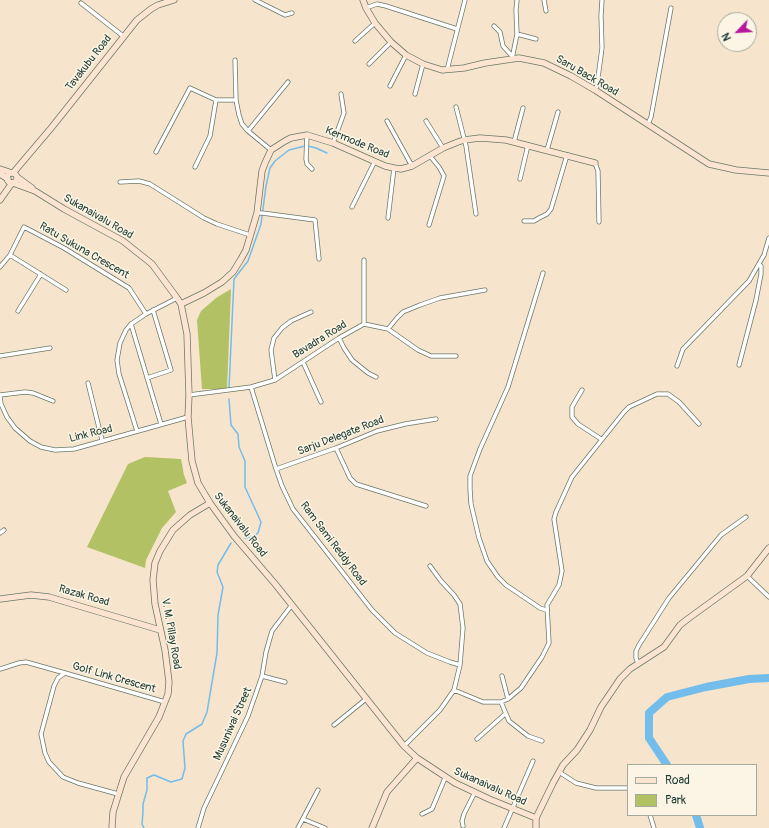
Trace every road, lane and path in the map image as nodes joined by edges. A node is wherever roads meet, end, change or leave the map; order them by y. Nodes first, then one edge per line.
1 (174, 0) edge
2 (255, 0) edge
3 (363, 0) edge
4 (465, 0) edge
5 (517, 0) edge
6 (544, 0) edge
7 (602, 0) edge
8 (81, 3) dead end
9 (366, 8) junction
10 (671, 8) dead end
11 (546, 11) dead end
12 (292, 13) dead end
13 (375, 23) junction
14 (494, 26) dead end
15 (457, 29) junction
16 (517, 34) junction
17 (124, 36) junction
18 (536, 39) dead end
19 (355, 41) dead end
20 (391, 42) junction
21 (406, 55) junction
22 (512, 58) junction
23 (235, 60) dead end
24 (369, 64) dead end
25 (423, 64) junction
26 (447, 70) junction
27 (288, 82) dead end
28 (390, 86) dead end
29 (595, 90) junction
30 (341, 94) dead end
31 (415, 94) dead end
32 (216, 100) junction
33 (236, 100) junction
34 (456, 107) dead end
35 (523, 108) dead end
36 (558, 112) dead end
37 (387, 121) dead end
38 (426, 122) dead end
39 (648, 124) junction
40 (248, 131) junction
41 (307, 136) junction
42 (464, 140) junction
43 (514, 142) junction
44 (333, 143) junction
45 (528, 145) junction
46 (443, 148) junction
47 (271, 150) junction
48 (547, 150) junction
49 (156, 152) dead end
50 (567, 155) junction
51 (430, 156) junction
52 (375, 162) junction
53 (595, 163) joint
54 (412, 166) junction
55 (195, 167) dead end
56 (394, 168) junction
57 (0, 169) edge
58 (312, 169) dead end
59 (769, 173) edge
60 (0, 174) edge
61 (15, 175) junction
62 (520, 179) dead end
63 (10, 181) junction
64 (120, 182) dead end
65 (35, 191) junction
66 (1, 198) edge
67 (352, 207) dead end
68 (259, 213) junction
69 (476, 214) dead end
70 (388, 218) dead end
71 (524, 221) dead end
72 (599, 222) dead end
73 (429, 225) dead end
74 (250, 235) junction
75 (769, 238) edge
76 (10, 255) junction
77 (319, 259) dead end
78 (364, 260) dead end
79 (759, 264) junction
80 (0, 267) edge
81 (543, 273) dead end
82 (41, 274) junction
83 (66, 290) dead end
84 (485, 290) dead end
85 (177, 298) junction
86 (181, 304) junction
87 (153, 310) junction
88 (18, 311) dead end
89 (311, 312) dead end
90 (146, 314) junction
91 (131, 324) junction
92 (364, 324) junction
93 (388, 329) junction
94 (339, 338) junction
95 (50, 348) dead end
96 (0, 356) edge
97 (456, 356) dead end
98 (303, 362) junction
99 (739, 365) dead end
100 (677, 366) dead end
101 (376, 377) dead end
102 (147, 378) junction
103 (275, 380) junction
104 (88, 383) dead end
105 (251, 387) junction
106 (582, 390) dead end
107 (189, 395) junction
108 (0, 396) edge
109 (53, 402) dead end
110 (321, 402) dead end
111 (188, 417) junction
112 (436, 419) dead end
113 (160, 424) junction
114 (699, 424) dead end
115 (137, 431) junction
116 (601, 439) junction
117 (102, 440) junction
118 (336, 448) junction
119 (276, 469) junction
120 (210, 503) junction
121 (426, 506) dead end
122 (746, 517) dead end
123 (4, 530) dead end
124 (0, 534) edge
125 (769, 548) edge
126 (430, 566) dead end
127 (747, 576) junction
128 (769, 597) edge
129 (0, 599) edge
130 (291, 606) junction
131 (546, 610) junction
132 (160, 630) junction
133 (638, 663) junction
134 (460, 665) junction
135 (0, 669) edge
136 (65, 673) junction
137 (262, 676) junction
138 (502, 676) dead end
139 (285, 682) dead end
140 (454, 690) junction
141 (366, 699) junction
142 (508, 699) junction
143 (165, 702) junction
144 (501, 702) junction
145 (505, 714) junction
146 (334, 725) dead end
147 (477, 739) dead end
148 (542, 741) dead end
149 (404, 746) junction
150 (417, 758) junction
151 (533, 761) dead end
152 (559, 772) junction
153 (445, 778) junction
154 (627, 788) edge
155 (318, 790) dead end
156 (475, 792) junction
157 (118, 794) junction
158 (512, 808) junction
159 (422, 814) dead end
160 (650, 816) edge
161 (536, 818) junction
162 (303, 819) junction
163 (463, 826) dead end
164 (112, 828) edge
165 (198, 828) edge
166 (298, 828) edge
167 (325, 828) edge
168 (372, 828) edge
169 (504, 828) edge
170 (536, 828) edge
171 (654, 828) edge

1 - 17 main road, Tavakubu Road
2 - 12 street
3 - 9 main road, Saru Back Road
4 - 15 street
5 - 16 street
6 - 11 street
7 - 29 street
8 - 17 street
9 - 13 main road, Saru Back Road
9 - 15 street
10 - 39 street
13 - 19 street
13 - 20 main road, Saru Back Road
14 - 22 street
15 - 26 street
16 - 18 street
16 - 22 street
17 - 61 main road, Tavakubu Road
20 - 21 main road, Saru Back Road
20 - 24 street
21 - 25 main road, Saru Back Road
21 - 28 street
22 - 26 main road, Saru Back Road
22 - 29 main road, Saru Back Road
23 - 33 street
25 - 26 main road, Saru Back Road
25 - 31 street
27 - 40 street
29 - 39 main road, Saru Back Road
30 - 44 street
32 - 33 street
32 - 49 street
32 - 55 street
33 - 40 street
34 - 42 street
35 - 43 street
36 - 48 street
37 - 54 street
38 - 46 street
39 - 59 main road, Saru Back Road
40 - 47 street
41 - 44 main road, Kermode Road
41 - 47 main road, Kermode Road
41 - 58 street
42 - 43 main road, Kermode Road
42 - 46 main road, Kermode Road
42 - 69 street
43 - 45 main road, Kermode Road
44 - 52 main road, Kermode Road
45 - 48 main road, Kermode Road
45 - 62 street
46 - 51 main road, Kermode Road
47 - 68 main road
48 - 50 main road, Kermode Road
50 - 53 main road, Kermode Road
50 - 71 street
51 - 54 main road, Kermode Road
51 - 73 street
52 - 56 main road, Kermode Road
52 - 67 street
53 - 72 street
54 - 56 main road, Kermode Road
56 - 70 street
57 - 61 main road, Sukanaivalu Road
60 - 63 main road, Sukanaivalu Road
61 - 63 main road
61 - 63 main road
61 - 65 main road, Sukanaivalu Road
63 - 65 main road, Sukanaivalu Road
63 - 66 main road
64 - 74 street
65 - 85 main road, Sukanaivalu Road
68 - 74 main road
68 - 77 street
74 - 86 main road
75 - 79 street
76 - 80 street, Ratu Sukuna Crescent
76 - 82 street
76 - 90 street, Ratu Sukuna Crescent
78 - 92 street
79 - 99 street
79 - 100 street
81 - 131 street
82 - 83 street
82 - 88 street
84 - 93 street
85 - 86 main road, Sukanaivalu Road
85 - 87 street
86 - 107 main road, Sukanaivalu Road
87 - 90 street
87 - 102 street
89 - 103 street
90 - 91 street
91 - 102 street
91 - 115 street
92 - 93 street, Bavadra Road
92 - 94 street, Bavadra Road
93 - 97 street, Bavadra Road
94 - 98 street, Bavadra Road
94 - 101 street
95 - 96 street
98 - 103 street, Bavadra Road
98 - 110 street
102 - 113 street
103 - 105 street, Bavadra Road
104 - 117 street
105 - 107 street, Bavadra Road
105 - 119 street, Ram Sami Reddy Road
106 - 116 street
107 - 111 main road, Sukanaivalu Road
108 - 109 street
108 - 117 street, Link Road
111 - 113 street, Link Road
111 - 120 main road, Sukanaivalu Road
112 - 118 street, Sarju Delegate Road
113 - 115 street, Link Road
114 - 116 street
115 - 117 street, Link Road
116 - 131 street
118 - 119 street, Sarju Delegate Road
118 - 121 street
119 - 134 street, Ram Sami Reddy Road
120 - 130 main road, Sukanaivalu Road
120 - 132 main road, V. M. Pillay Road
122 - 133 street
123 - 124 street
125 - 127 main road
126 - 134 street
127 - 128 street
127 - 133 main road
129 - 132 main road, Razak Road
130 - 137 street, Musuniwai Street
130 - 141 main road, Sukanaivalu Road
131 - 142 street
132 - 143 main road, V. M. Pillay Road
133 - 152 main road
134 - 140 street
135 - 136 street
136 - 143 street, Golf Link Crescent
136 - 157 street, Golf Link Crescent
137 - 139 street
137 - 165 street, Musuniwai Street
138 - 142 street
140 - 144 street
140 - 149 street
141 - 146 street
141 - 149 main road, Sukanaivalu Road
142 - 144 street
143 - 157 main road, V. M. Pillay Road
144 - 145 street
145 - 147 street
145 - 148 street
149 - 150 main road, Sukanaivalu Road
150 - 153 main road, Sukanaivalu Road
150 - 168 main road
151 - 158 street
152 - 154 street
152 - 161 main road
153 - 156 main road, Sukanaivalu Road
153 - 159 street
155 - 162 street
156 - 158 main road, Sukanaivalu Road
156 - 163 street
157 - 164 main road, V. M. Pillay Road
158 - 161 main road, Sukanaivalu Road
158 - 169 street
160 - 171 street
161 - 170 main road
162 - 166 street
162 - 167 street

